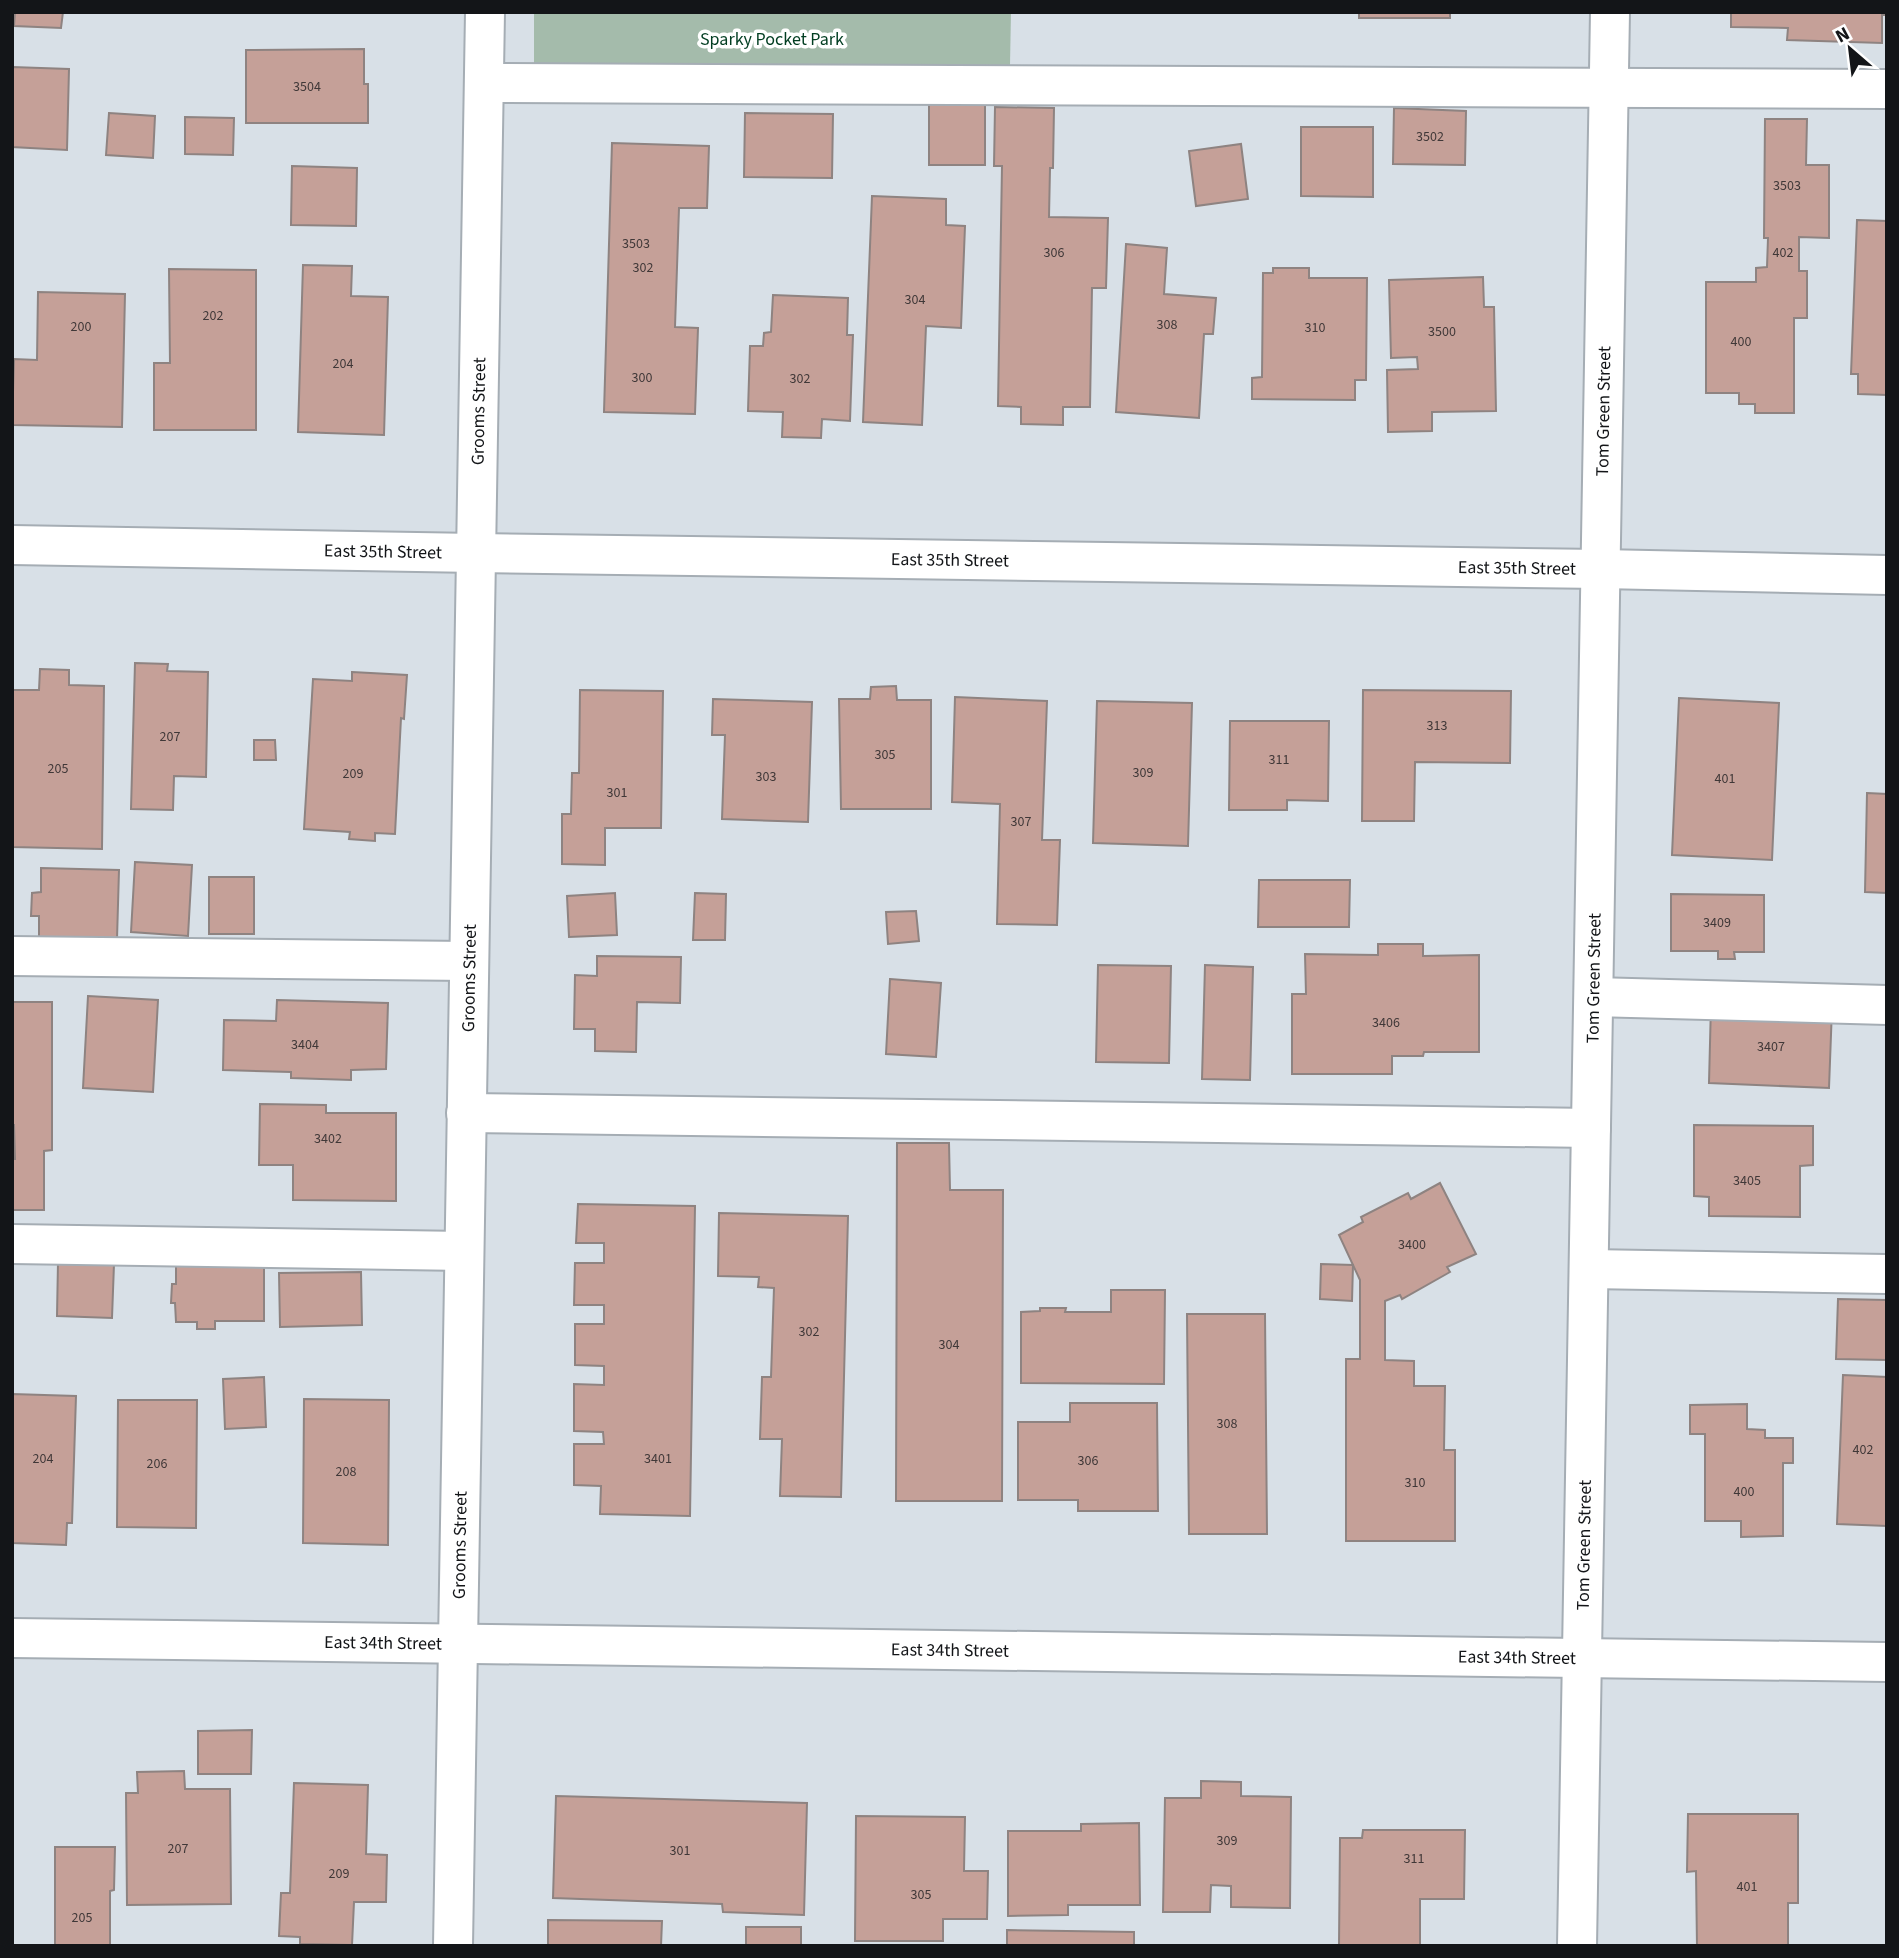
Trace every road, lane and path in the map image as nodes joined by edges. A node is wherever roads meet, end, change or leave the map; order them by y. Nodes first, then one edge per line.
1 (485, 12) edge
2 (1610, 12) edge
3 (484, 83) junction
4 (1609, 88) junction
5 (1887, 89) edge
6 (12, 545) edge
7 (477, 553) junction
8 (1601, 569) junction
9 (1887, 575) edge
10 (12, 956) edge
11 (468, 961) junction
12 (1594, 997) junction
13 (1887, 1004) edge
14 (466, 1114) junction
15 (1591, 1128) junction
16 (12, 1244) edge
17 (464, 1251) junction
18 (1588, 1269) junction
19 (1887, 1274) edge
20 (12, 1638) edge
21 (457, 1644) junction
22 (1582, 1658) junction
23 (1887, 1662) edge
24 (453, 1946) edge
25 (1577, 1946) edge

1 - 3 street, Grooms Street
2 - 4 street, Tom Green Street
3 - 4 street
3 - 7 street, Grooms Street
4 - 5 street
4 - 8 street, Tom Green Street
6 - 7 street, East 35th Street
7 - 8 street, East 35th Street
7 - 11 street, Grooms Street
8 - 9 street, East 35th Street
8 - 12 street, Tom Green Street
10 - 11 street
11 - 14 street, Grooms Street
12 - 13 street
12 - 15 street, Tom Green Street
14 - 15 street
14 - 17 street, Grooms Street
15 - 18 street, Tom Green Street
16 - 17 street
17 - 21 street, Grooms Street
18 - 19 street
18 - 22 street, Tom Green Street
20 - 21 street, East 34th Street
21 - 22 street, East 34th Street
21 - 24 street, Grooms Street
22 - 23 street, East 34th Street
22 - 25 street, Tom Green Street

